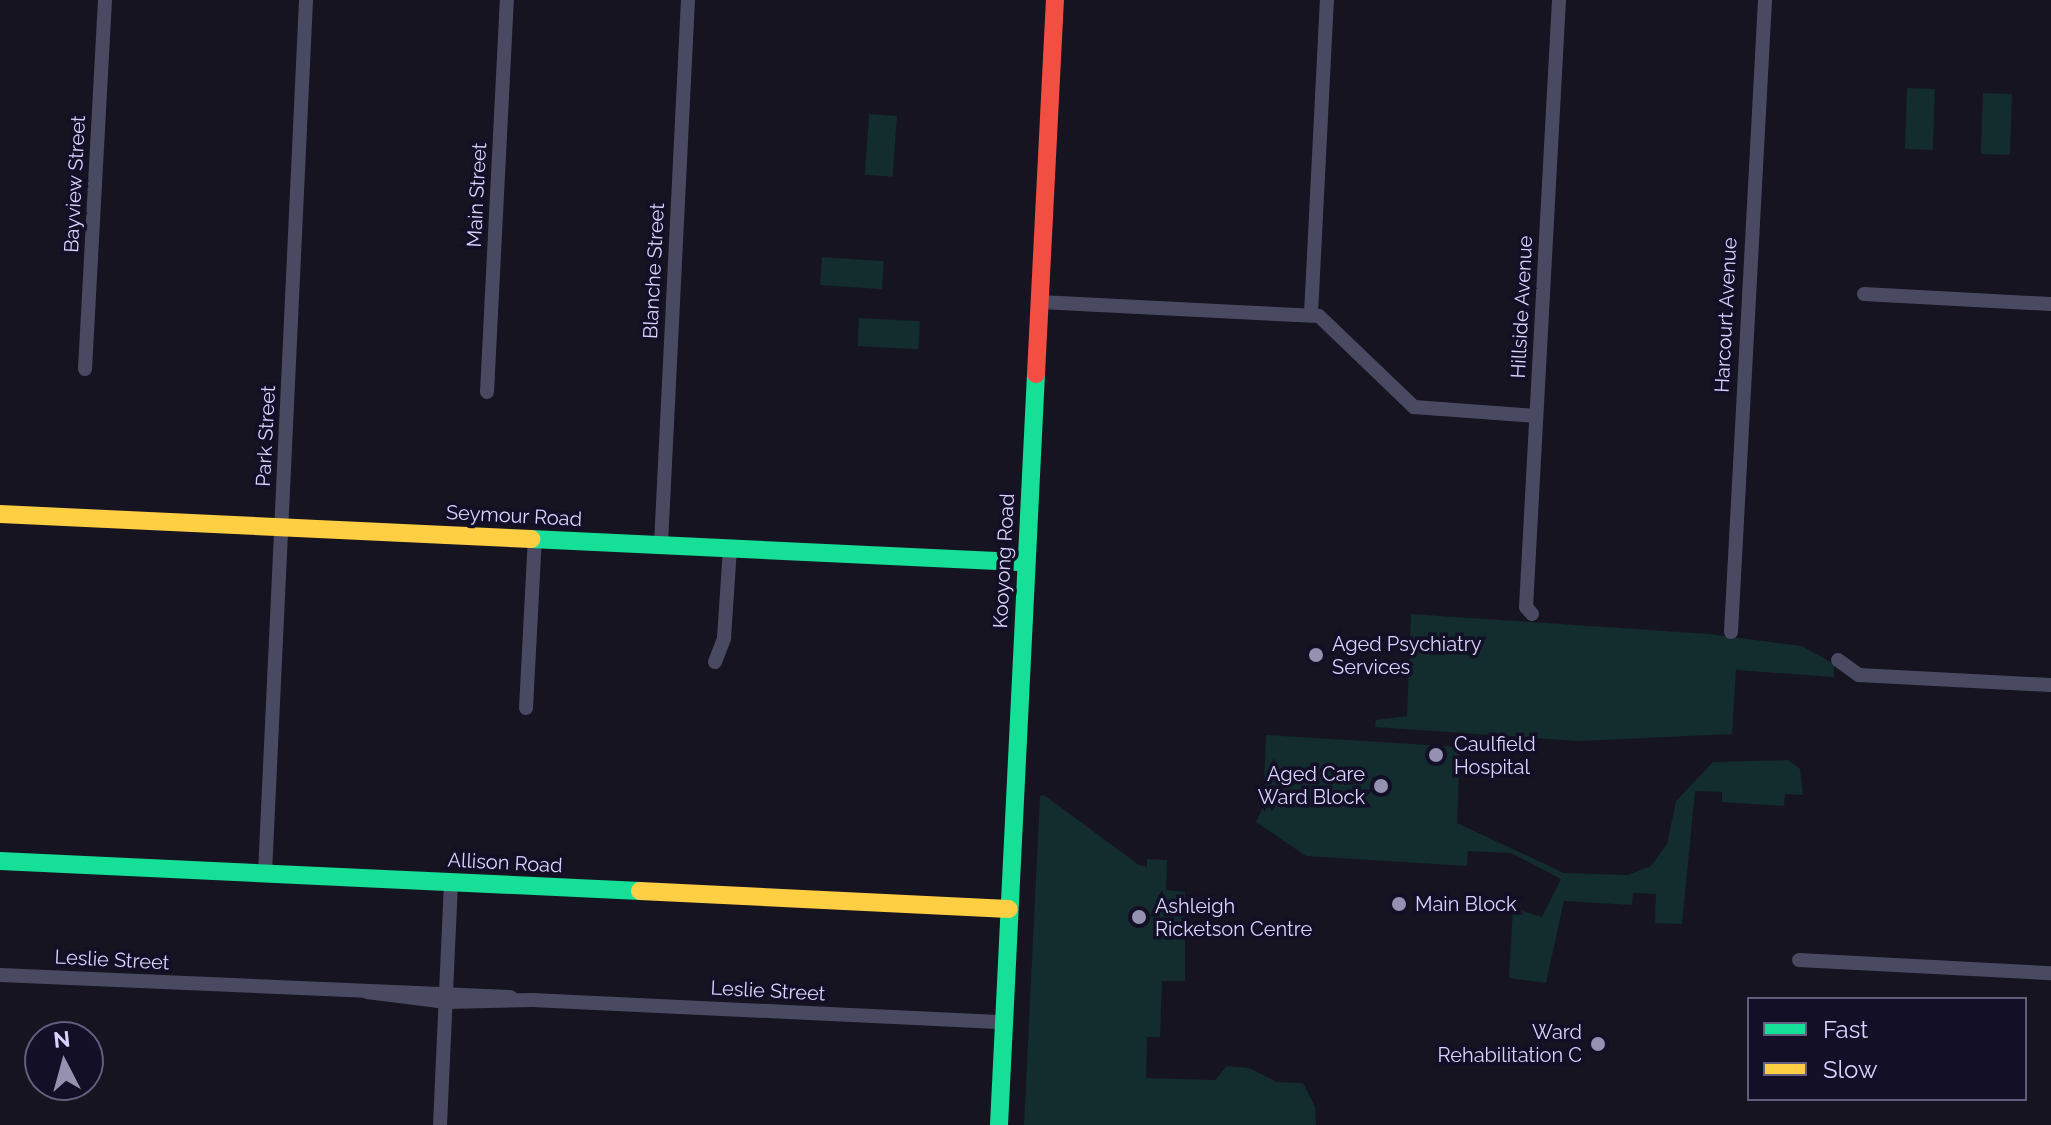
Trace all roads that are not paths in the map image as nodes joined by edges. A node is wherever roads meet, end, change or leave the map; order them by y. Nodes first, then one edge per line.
1 (105, 0) edge
2 (306, 0) edge
3 (507, 0) edge
4 (688, 0) edge
5 (1055, 0) edge
6 (1327, 0) edge
7 (1559, 0) edge
8 (1765, 0) edge
9 (1864, 294) dead end
10 (1040, 302) junction
11 (2051, 304) edge
12 (1311, 314) junction
13 (85, 369) dead end
14 (487, 392) dead end
15 (1536, 416) junction
16 (0, 514) edge
17 (281, 527) junction
18 (535, 539) junction
19 (661, 544) junction
20 (730, 548) junction
21 (1026, 562) junction
22 (1532, 614) dead end
23 (1731, 632) dead end
24 (1838, 660) dead end
25 (715, 662) dead end
26 (2051, 685) edge
27 (526, 708) dead end
28 (0, 861) edge
29 (265, 873) junction
30 (451, 882) junction
31 (1009, 909) junction
32 (1799, 960) dead end
33 (2051, 973) edge
34 (0, 975) edge
35 (446, 996) junction
36 (1003, 1022) junction
37 (440, 1125) edge
38 (999, 1125) edge

1 - 13 street, Bayview Street
2 - 17 street, Park Street
3 - 14 street, Main Street
4 - 19 street, Blanche Street
5 - 10 street, Kooyong Road
6 - 12 street
7 - 15 street, Hillside Avenue
8 - 23 street, Harcourt Avenue
9 - 11 street
10 - 12 street
10 - 21 street, Kooyong Road
12 - 15 street
15 - 22 street, Hillside Avenue
16 - 17 street, Seymour Road
17 - 18 street, Seymour Road
17 - 29 street, Park Street
18 - 19 street, Seymour Road
18 - 27 street
19 - 20 street, Seymour Road
20 - 21 street, Seymour Road
20 - 25 street
21 - 31 street, Kooyong Road
24 - 26 street
28 - 29 street, Allison Road
29 - 30 street, Allison Road
30 - 31 street, Allison Road
30 - 35 street
31 - 36 street, Kooyong Road
32 - 33 street
34 - 35 street, Leslie Street
35 - 36 street, Leslie Street
35 - 37 street
36 - 38 street, Kooyong Road

